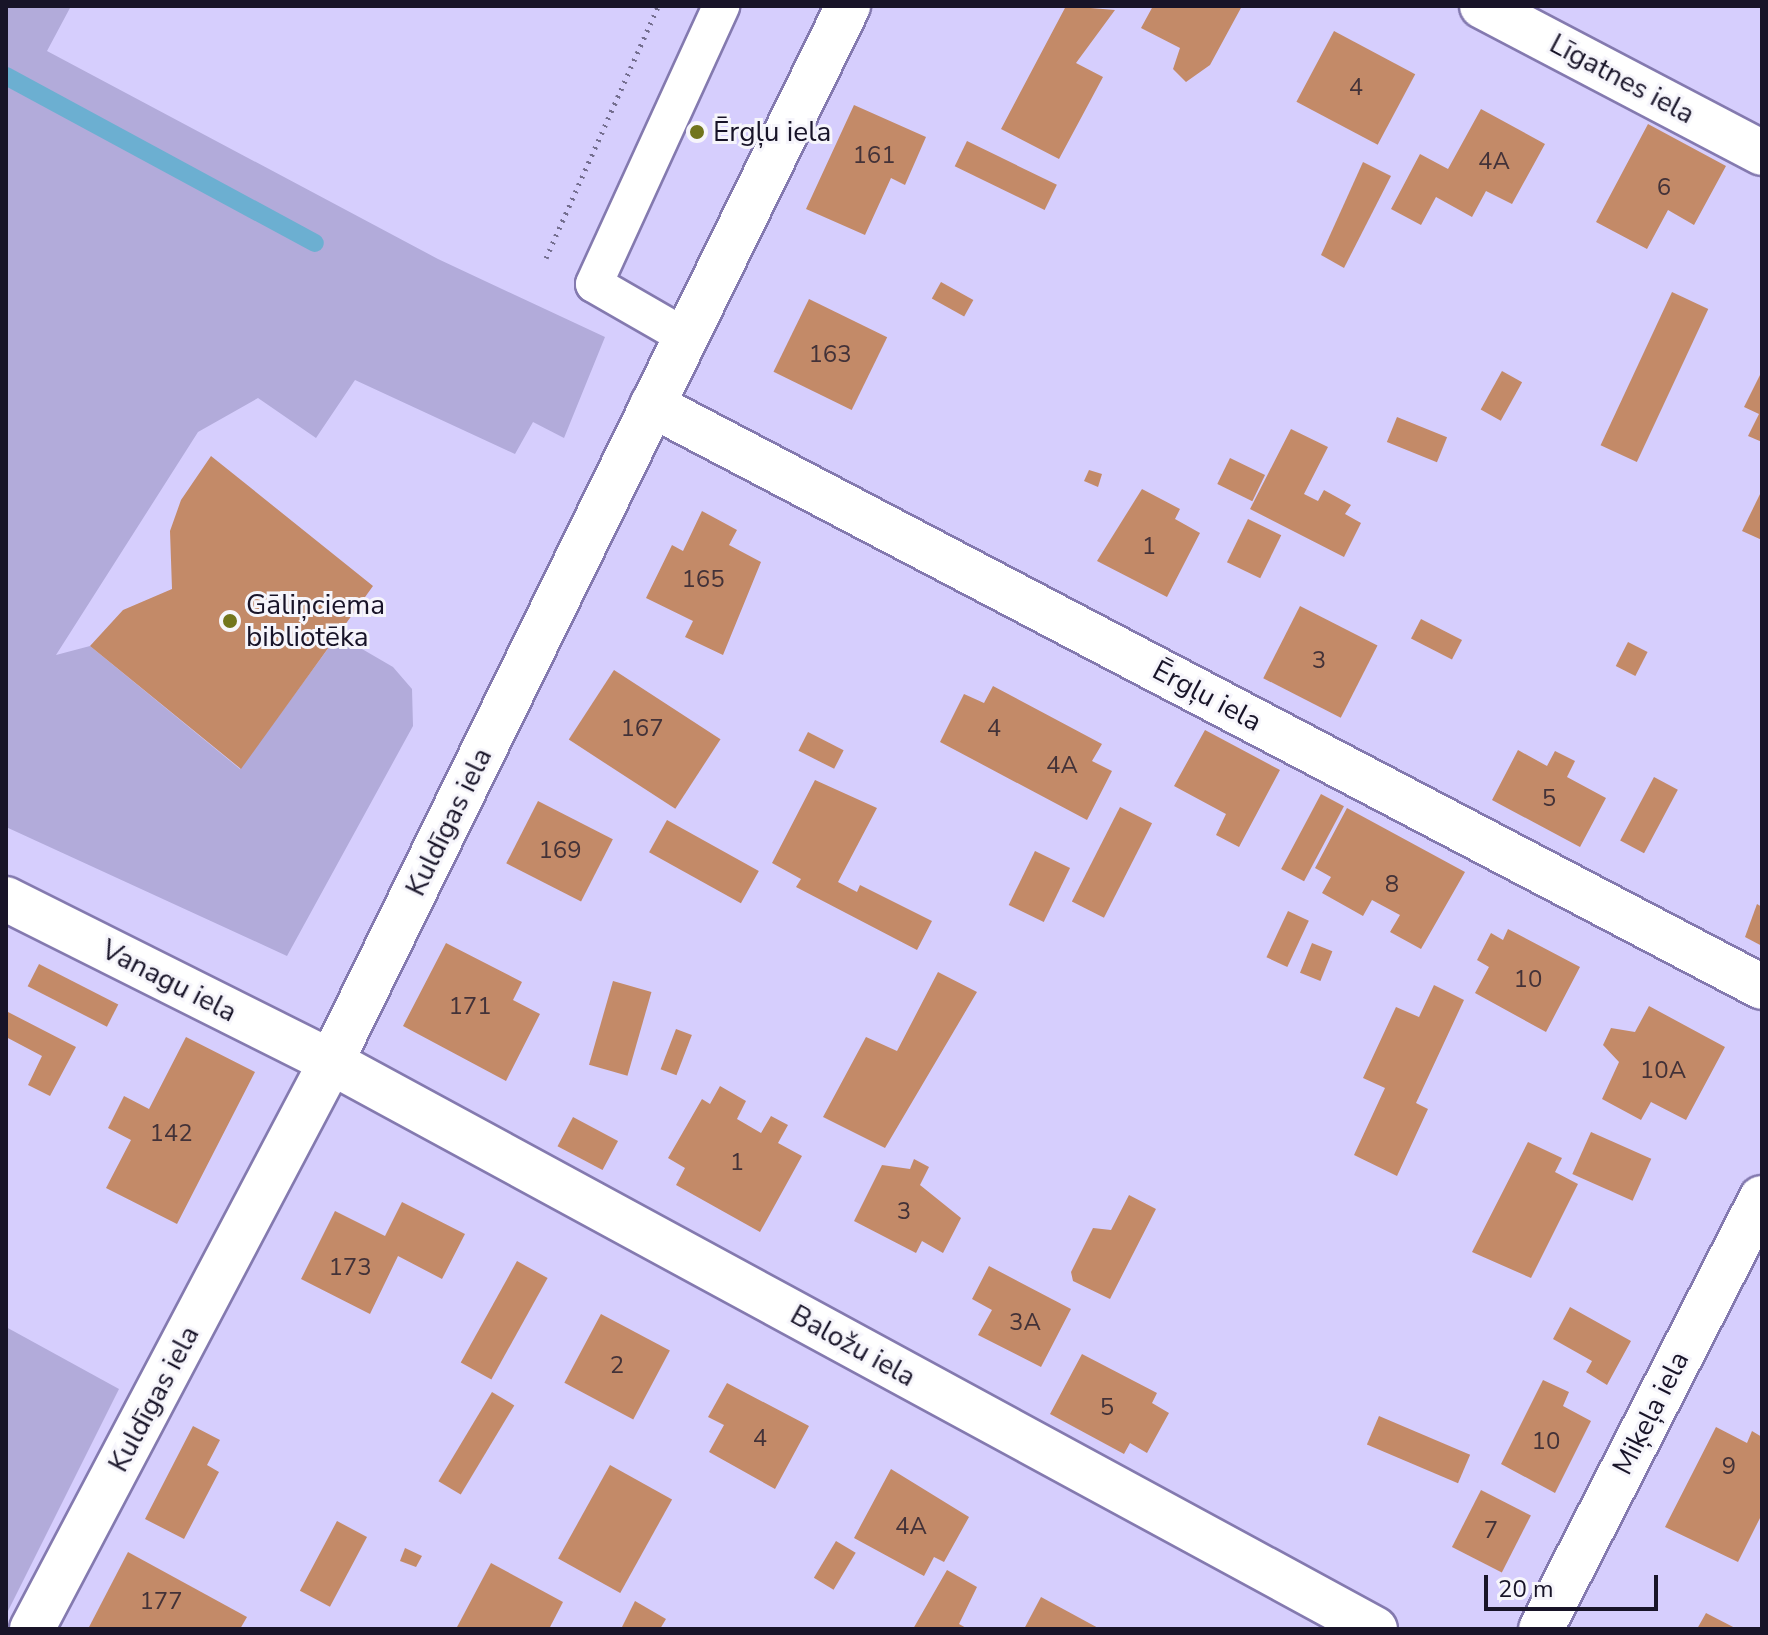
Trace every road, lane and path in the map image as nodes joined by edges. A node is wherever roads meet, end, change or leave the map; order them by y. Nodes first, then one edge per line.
1 (658, 6) edge
2 (721, 6) edge
3 (848, 6) edge
4 (1482, 6) edge
5 (1762, 153) edge
6 (546, 258) dead end
7 (686, 337) junction
8 (652, 405) junction
9 (6, 899) edge
10 (1762, 987) edge
11 (331, 1062) junction
12 (1762, 1198) edge
13 (32, 1629) edge
14 (1375, 1629) edge
15 (1541, 1629) edge

1 - 6 path
2 - 7 lane
3 - 7 street, Kuldīgas iela
4 - 5 street, Līgatnes iela
7 - 8 street, Kuldīgas iela
8 - 10 street, Ērgļu iela
8 - 11 street, Kuldīgas iela
9 - 11 street, Vanagu iela
11 - 13 street, Kuldīgas iela
11 - 14 street, Baložu iela
12 - 15 street, Miķeļa iela

